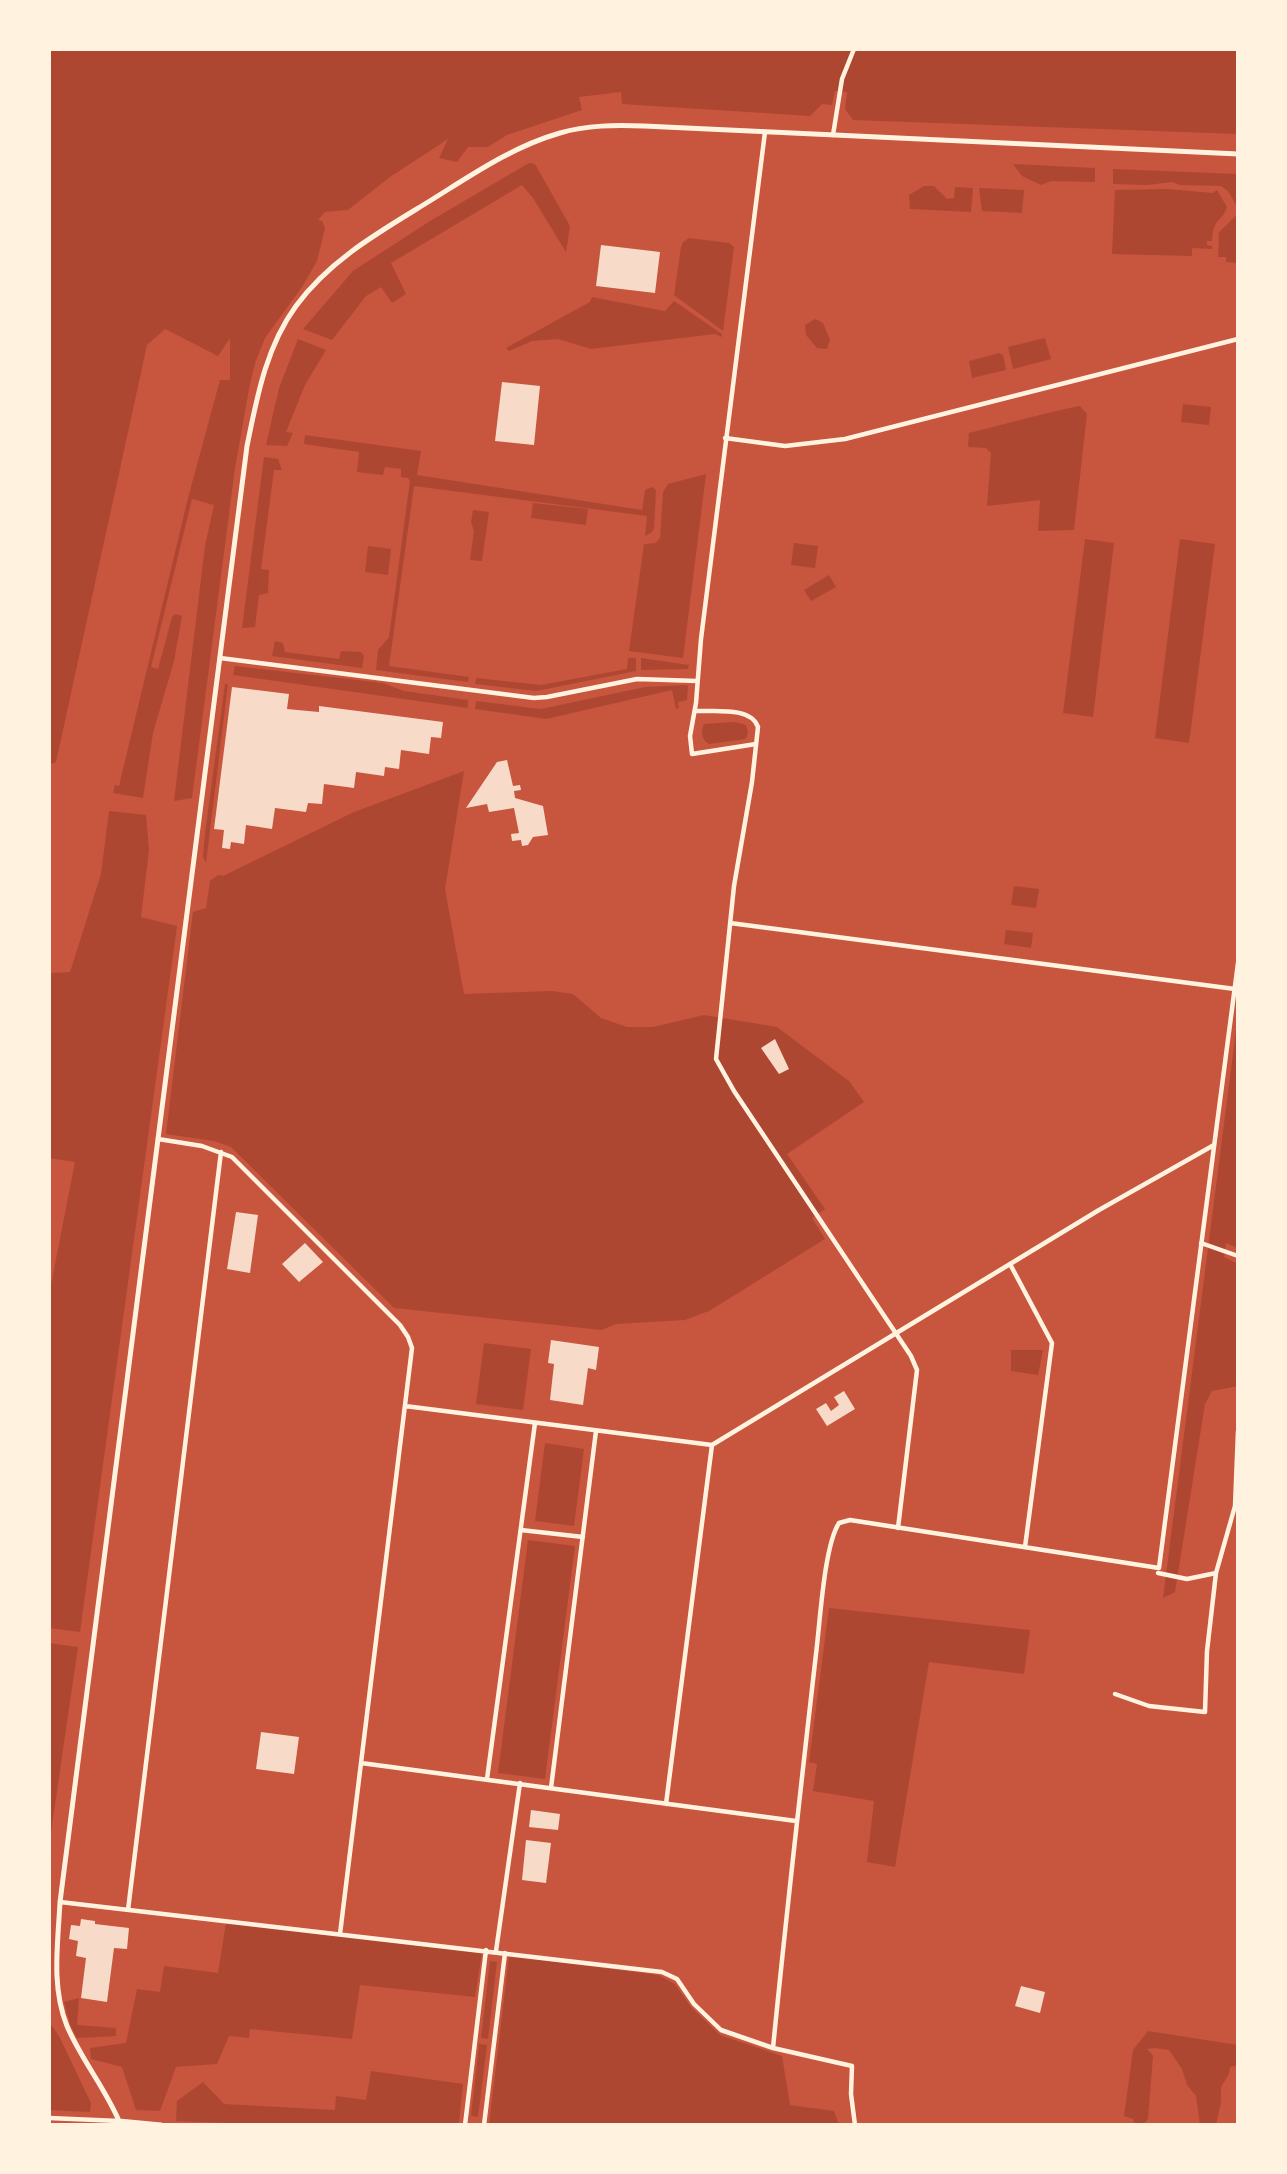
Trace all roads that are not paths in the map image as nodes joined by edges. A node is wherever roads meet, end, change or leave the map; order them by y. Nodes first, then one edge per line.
1 (854, 49) edge
2 (765, 132) junction
3 (833, 135) junction
4 (1238, 154) edge
5 (1238, 339) edge
6 (725, 438) junction
7 (220, 658) junction
8 (697, 681) junction
9 (695, 711) junction
10 (756, 744) junction
11 (730, 923) junction
12 (1238, 963) edge
13 (1235, 989) junction
14 (158, 1139) junction
15 (1214, 1145) junction
16 (221, 1152) junction
17 (1201, 1243) junction
18 (1238, 1256) edge
19 (1010, 1264) junction
20 (895, 1333) junction
21 (405, 1406) junction
22 (535, 1423) junction
23 (596, 1431) junction
24 (1238, 1431) edge
25 (712, 1446) junction
26 (898, 1528) junction
27 (521, 1530) junction
28 (583, 1537) junction
29 (1026, 1547) junction
30 (1158, 1571) junction
31 (1216, 1573) junction
32 (1115, 1694) dead end
33 (361, 1763) junction
34 (487, 1780) junction
35 (520, 1783) junction
36 (551, 1788) junction
37 (666, 1804) junction
38 (796, 1821) junction
39 (60, 1902) junction
40 (128, 1910) junction
41 (340, 1934) junction
42 (486, 1950) junction
43 (496, 1951) junction
44 (505, 1953) junction
45 (773, 2048) junction
46 (49, 2118) edge
47 (119, 2121) junction
48 (161, 2125) edge
49 (465, 2125) edge
50 (484, 2125) edge
51 (855, 2125) edge

1 - 3 street
2 - 3 street
2 - 6 street
2 - 7 street
3 - 4 street
5 - 6 street
6 - 8 street
7 - 8 street
7 - 14 street
8 - 9 street
9 - 10 street
9 - 10 street
10 - 11 street
11 - 13 street
11 - 20 street
12 - 13 street
13 - 15 street
14 - 16 street
14 - 39 street
15 - 17 street
15 - 19 street
16 - 21 street
16 - 40 street
17 - 18 street
17 - 30 street
19 - 20 street
19 - 29 street
20 - 25 street
20 - 26 street
21 - 22 street
21 - 33 street
22 - 23 street
22 - 27 street
23 - 25 street
23 - 28 street
24 - 31 street
25 - 37 street
26 - 29 street
26 - 38 street
27 - 28 street
27 - 34 street
28 - 36 street
29 - 30 street
30 - 31 street
31 - 32 street
33 - 34 street
33 - 41 street
34 - 35 street
35 - 36 street
35 - 43 street
36 - 37 street
37 - 38 street
38 - 45 street
39 - 40 street
39 - 47 street
40 - 41 street
41 - 42 street
42 - 43 street
42 - 49 street
43 - 44 street
44 - 45 street
44 - 50 street
45 - 51 street
46 - 47 street
47 - 48 street

